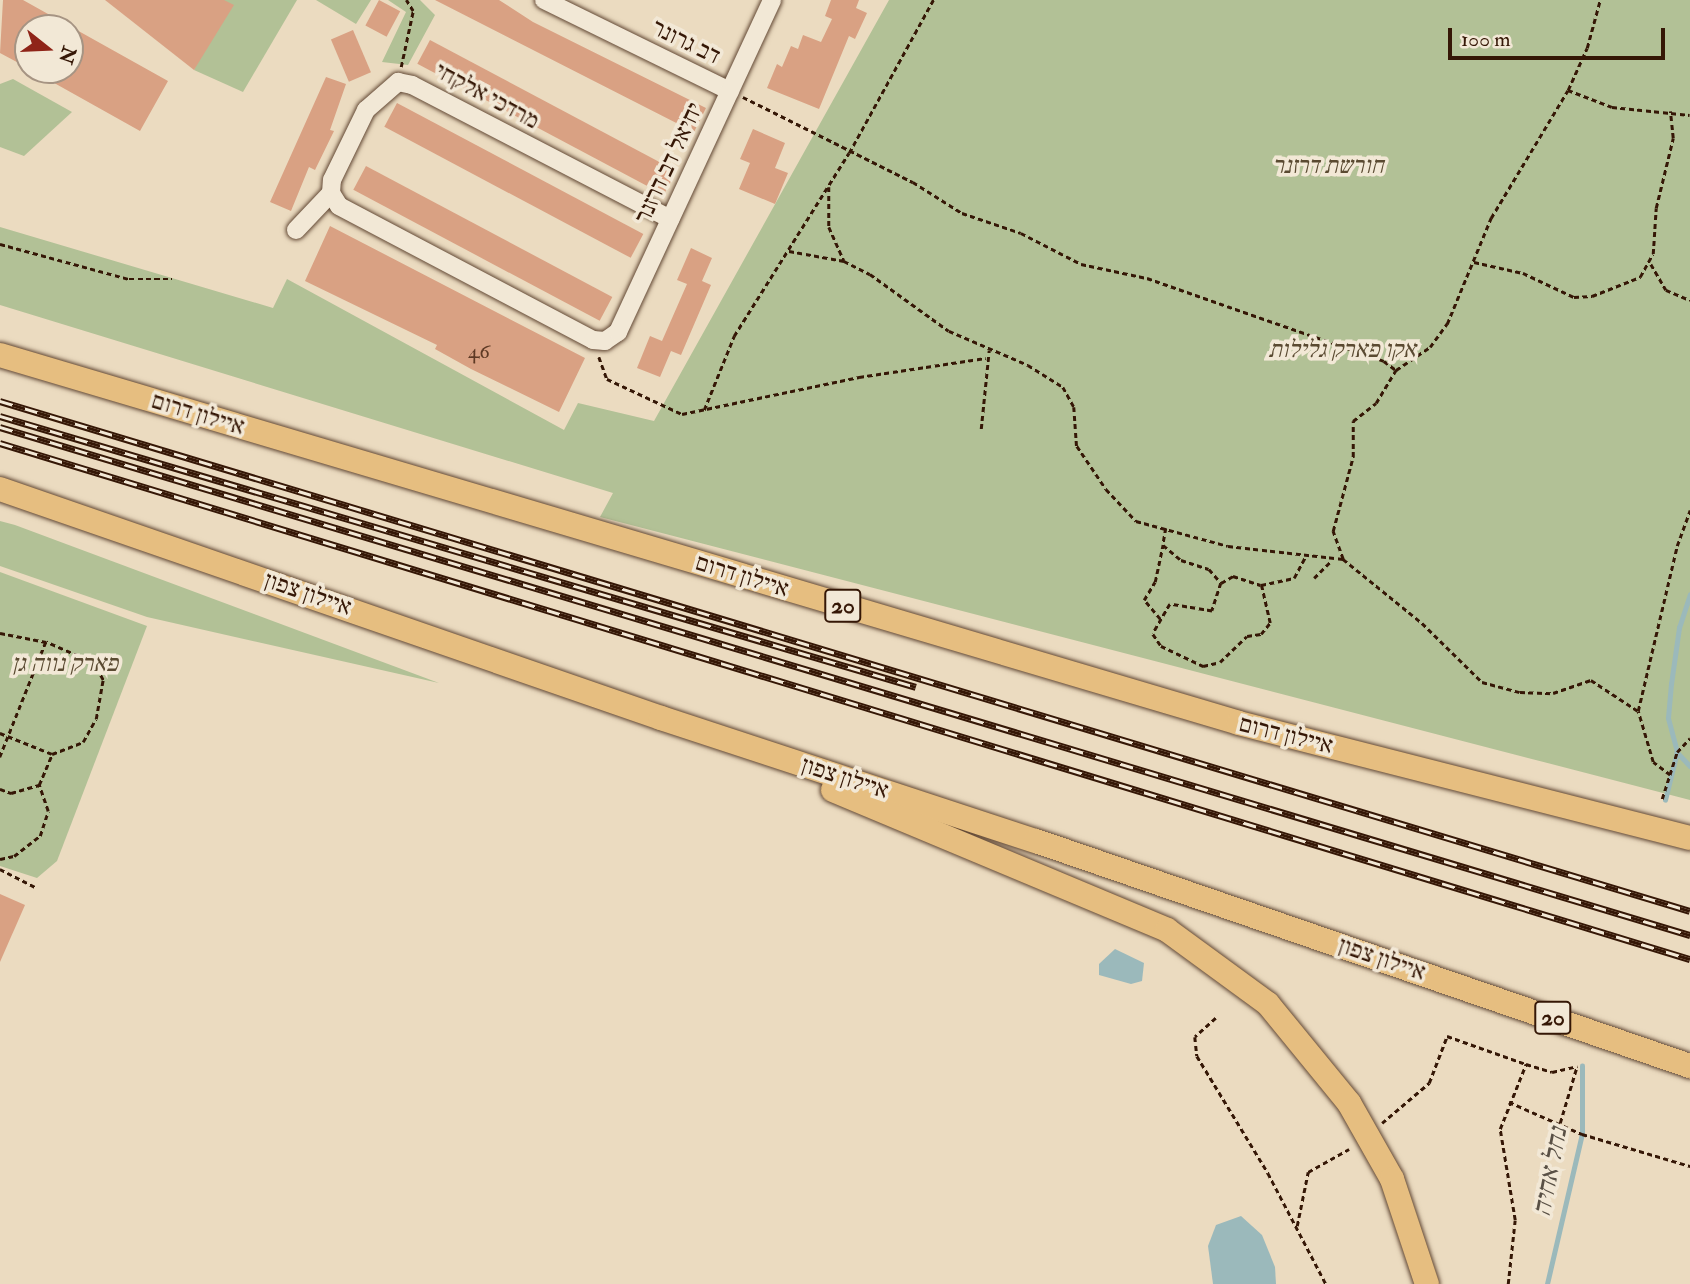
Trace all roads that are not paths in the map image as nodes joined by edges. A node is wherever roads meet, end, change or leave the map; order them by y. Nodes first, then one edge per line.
1 (544, 0) edge
2 (772, 0) edge
3 (730, 91) junction
4 (331, 194) junction
5 (670, 219) junction
6 (296, 230) dead end
7 (0, 355) edge
8 (0, 489) edge
9 (661, 719) junction
10 (1690, 838) edge
11 (1416, 971) junction
12 (1690, 1066) edge
13 (1690, 1074) edge
14 (1427, 1284) edge

1 - 3 street, דב גרונר
2 - 3 street, יחיאל דב דרזנר
3 - 5 street, יחיאל דב דרזנר
4 - 5 street, מרדכי אלקחי
4 - 5 street, יחיאל דב דרזנר
4 - 6 street, מרדכי אלקחי
7 - 10 highway, איילון דרום / 20
8 - 9 highway, איילון צפון / 20
9 - 11 highway, איילון צפון / 20
9 - 14 highway
11 - 12 highway, איילון צפון / 20
11 - 13 highway

